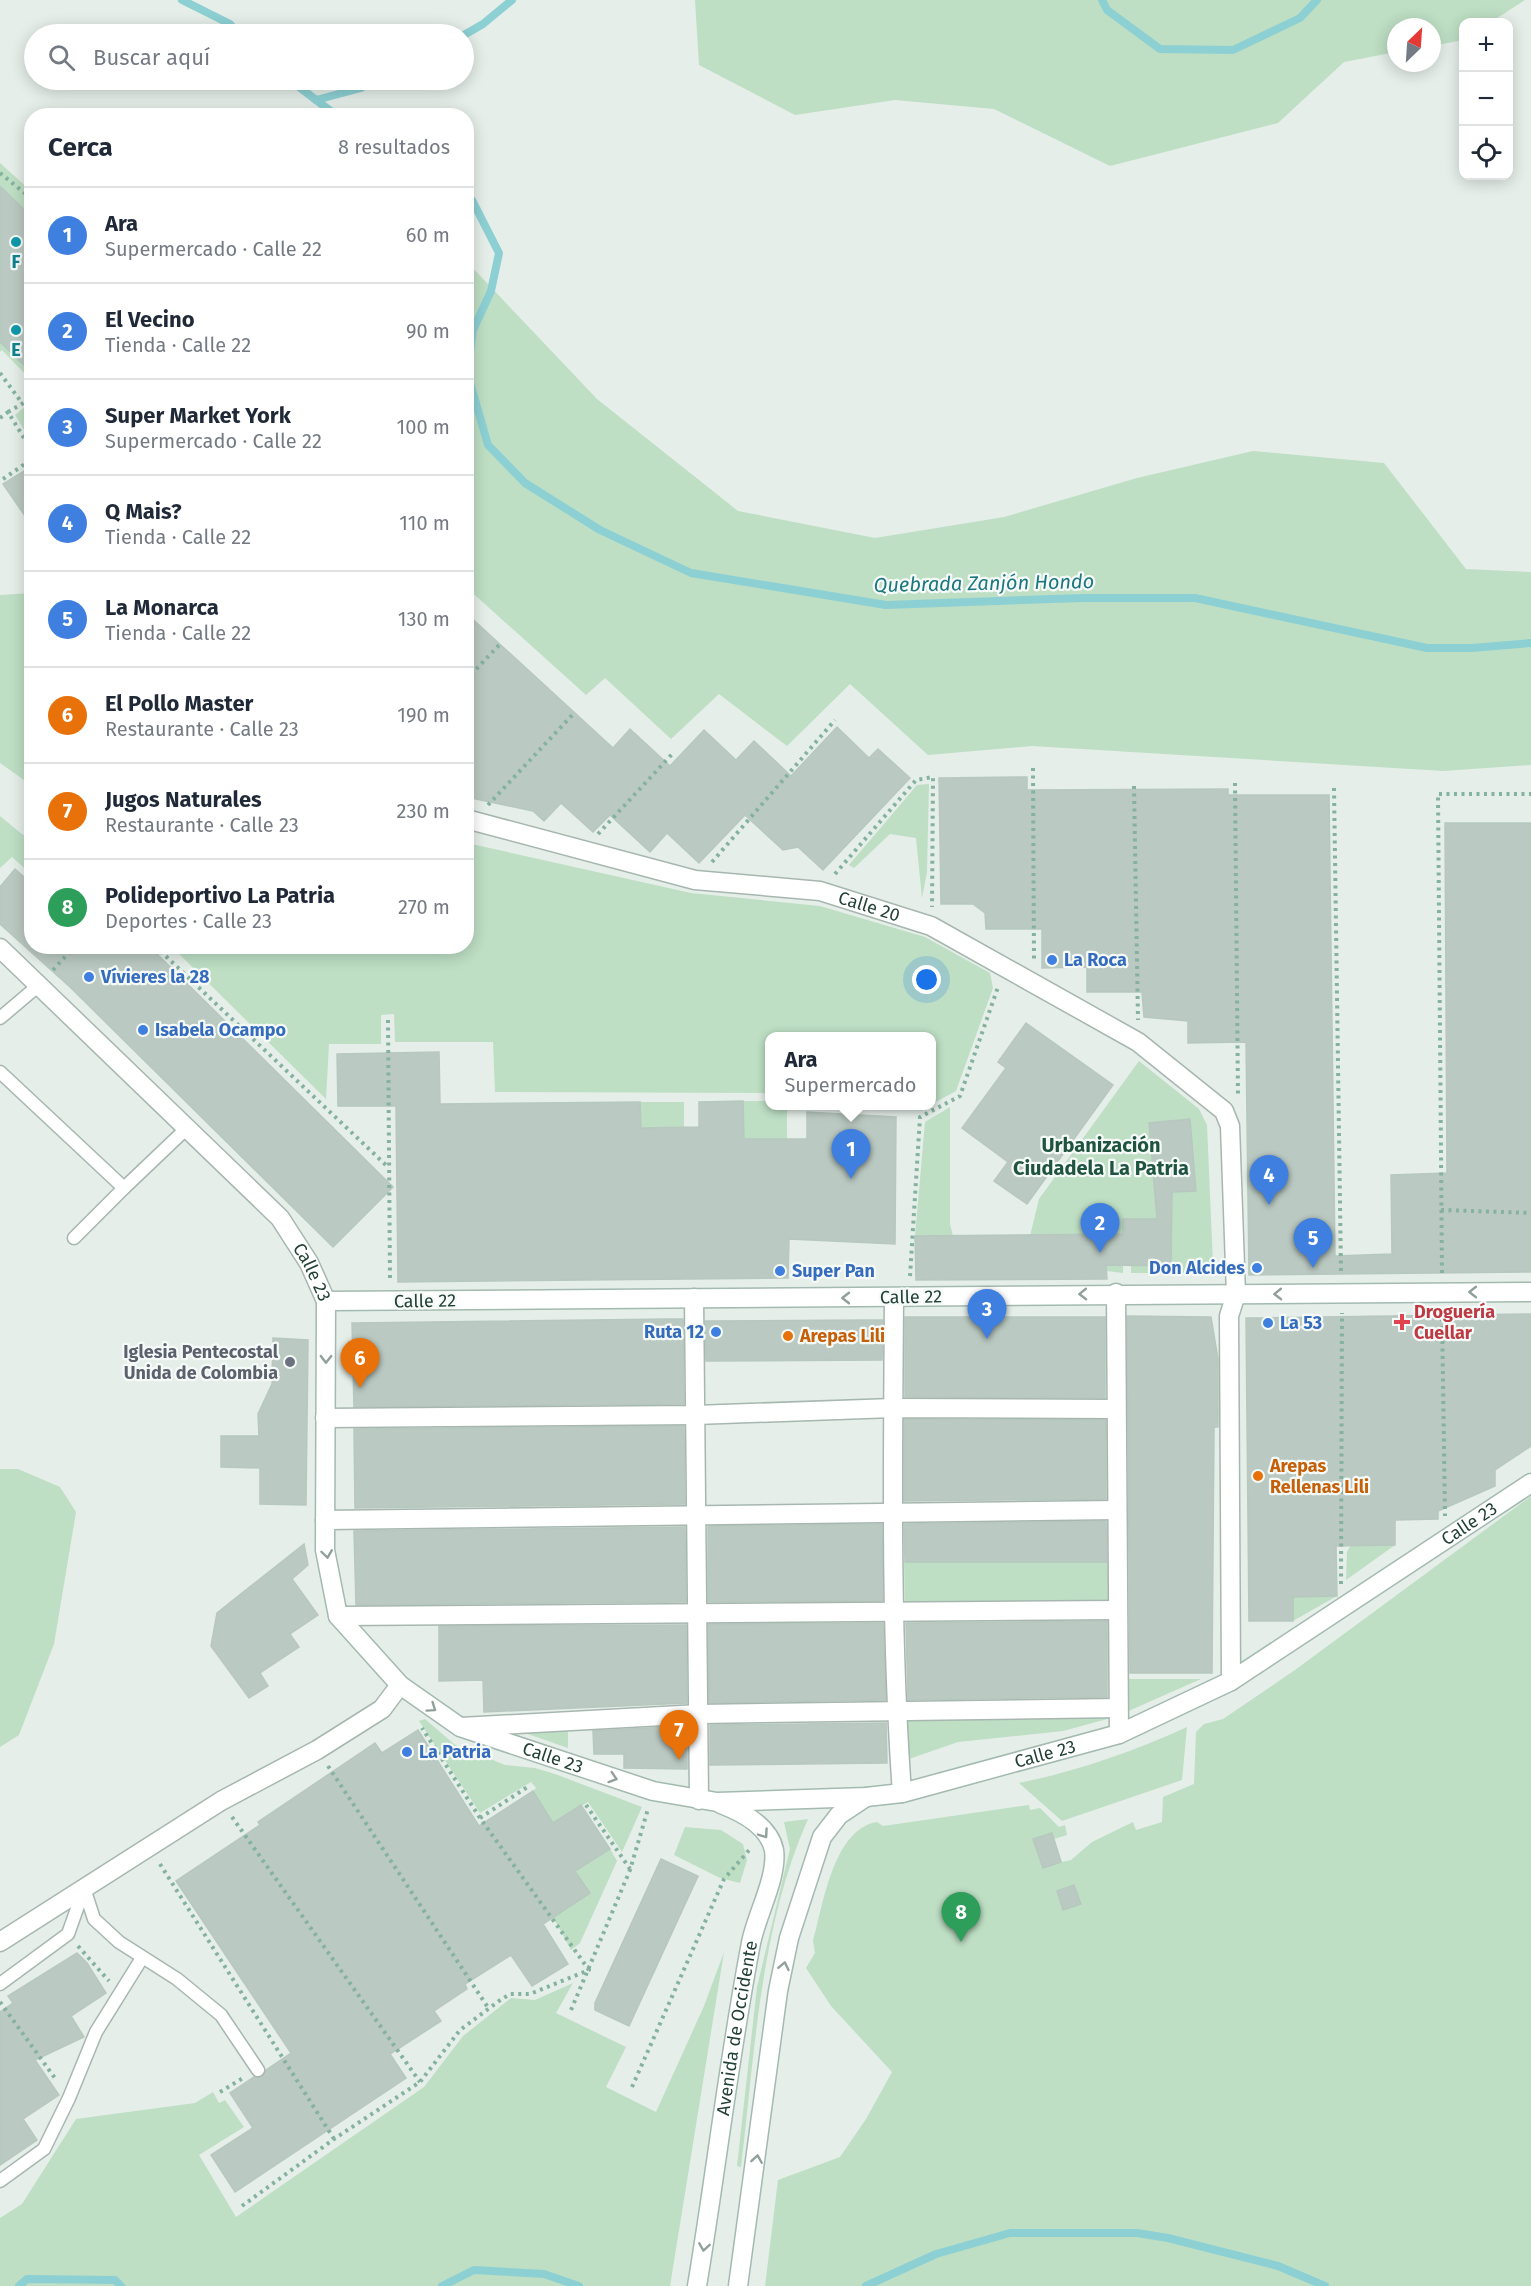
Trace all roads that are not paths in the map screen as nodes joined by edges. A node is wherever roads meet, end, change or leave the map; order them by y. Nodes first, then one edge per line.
1 (474, 821) edge
2 (0, 948) edge
3 (39, 986) junction
4 (0, 1018) edge
5 (0, 1072) edge
6 (187, 1128) junction
7 (124, 1188) junction
8 (74, 1238) dead end
9 (1531, 1292) edge
10 (1116, 1293) junction
11 (1236, 1294) junction
12 (902, 1297) junction
13 (694, 1298) junction
14 (326, 1301) junction
15 (893, 1408) junction
16 (1116, 1409) junction
17 (695, 1415) junction
18 (325, 1418) junction
19 (1531, 1483) edge
20 (1117, 1510) junction
21 (894, 1514) junction
22 (696, 1516) junction
23 (325, 1520) junction
24 (1117, 1610) junction
25 (895, 1612) junction
26 (697, 1615) junction
27 (338, 1616) junction
28 (1231, 1681) junction
29 (400, 1685) junction
30 (1118, 1708) junction
31 (896, 1713) junction
32 (699, 1714) junction
33 (460, 1727) junction
34 (1119, 1734) junction
35 (902, 1793) junction
36 (866, 1797) junction
37 (708, 1801) junction
38 (84, 1888) junction
39 (0, 1942) edge
40 (142, 1958) junction
41 (0, 1984) edge
42 (258, 2070) dead end
43 (0, 2181) edge
44 (698, 2286) edge
45 (738, 2286) edge

1 - 11 street, Calle 20
2 - 3 street, Calle 23
3 - 4 lane
3 - 6 street, Calle 23
5 - 7 lane
6 - 7 lane
6 - 14 street, Calle 23
7 - 8 lane
9 -> 11 street, Calle 22
10 - 11 street, Calle 22
10 -> 12 street, Calle 22
10 - 16 street
11 - 28 street
12 -> 13 street, Calle 22
12 - 15 street
13 - 14 street, Calle 22
13 - 17 street
14 -> 18 street, Calle 23
15 - 16 street
15 - 17 street
15 - 21 street
16 - 20 street
17 - 18 street
17 - 22 street
18 - 23 street, Calle 23
19 - 28 street, Calle 23
20 - 21 street
20 - 24 street
21 - 22 street
21 - 25 street
22 - 23 street
22 - 26 street
23 -> 27 street, Calle 23
24 - 25 street
24 - 30 street
25 - 26 street
25 - 31 street
26 - 27 street
26 - 32 street
27 - 29 street, Calle 23
28 - 34 street, Calle 23
29 -> 33 street, Calle 23
29 - 38 street
30 - 31 street
30 - 34 street
31 - 32 street
31 - 35 street
32 - 33 street
32 - 37 street
33 -> 37 street, Calle 23
34 - 35 street, Calle 23
35 - 36 street, Calle 23
36 - 37 street, Calle 23
45 -> 36 street, Avenida de Occidente
37 -> 44 street, Avenida de Occidente
38 - 39 street
38 - 40 lane
38 - 41 lane
40 - 42 lane
40 - 43 lane

